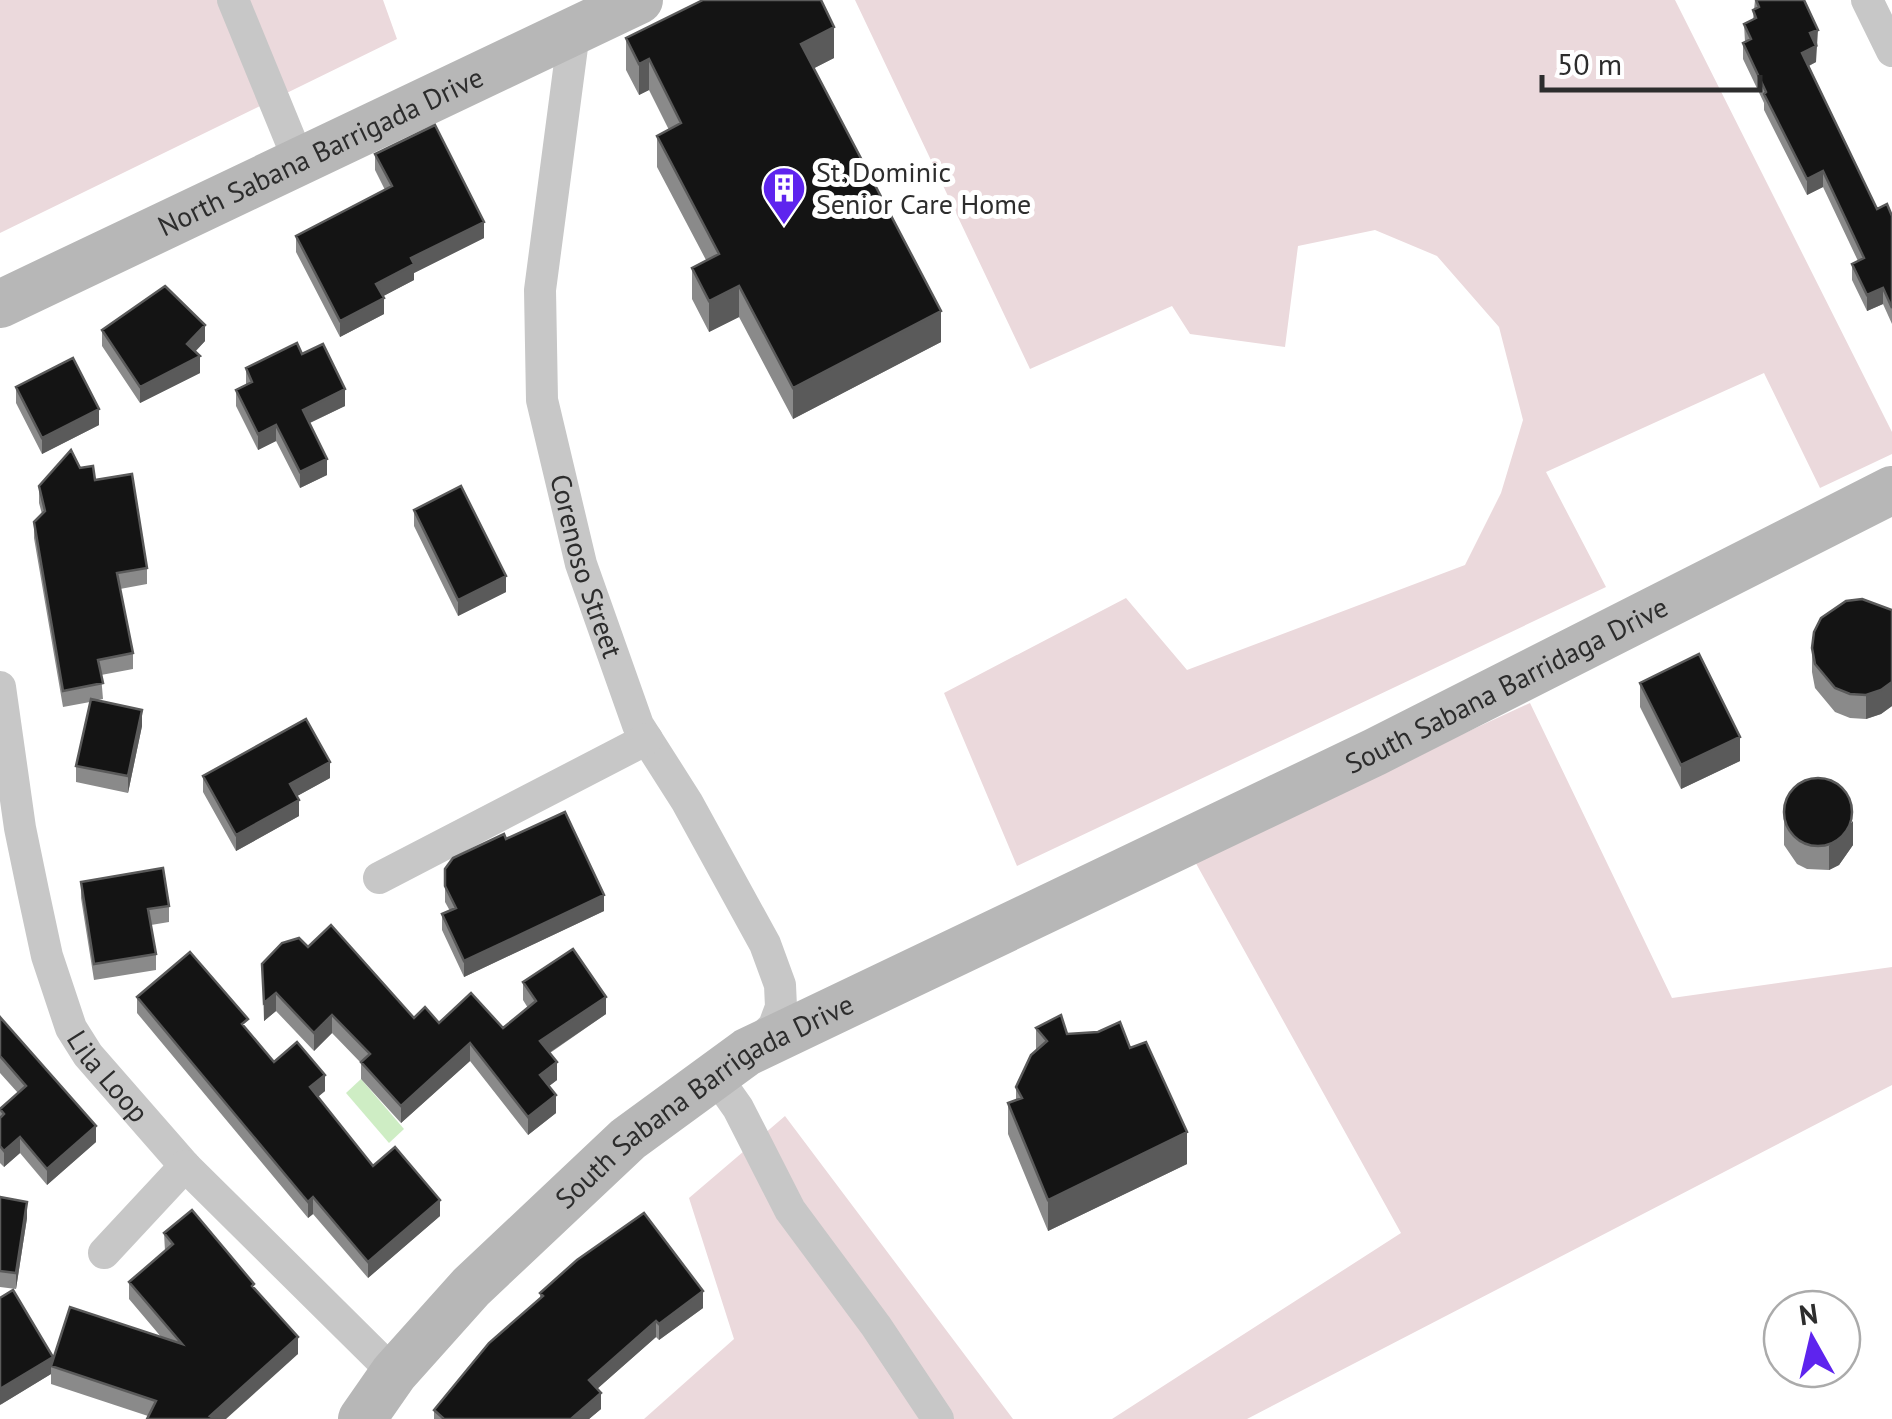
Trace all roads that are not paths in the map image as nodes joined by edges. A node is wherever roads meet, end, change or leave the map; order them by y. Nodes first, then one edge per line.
1 (233, 0) edge
2 (640, 0) edge
3 (1867, 0) edge
4 (574, 32) junction
5 (1892, 51) edge
6 (299, 161) junction
7 (0, 304) edge
8 (1892, 490) edge
9 (0, 687) edge
10 (647, 739) junction
11 (10, 833) edge
12 (379, 878) dead end
13 (1116, 878) joint
14 (731, 1063) junction
15 (184, 1166) junction
16 (104, 1253) dead end
17 (394, 1373) junction
18 (362, 1419) edge
19 (938, 1419) edge

1 - 6 street
2 - 4 main road, North Sabana Barrigada Drive
3 - 5 street
4 - 6 main road, North Sabana Barrigada Drive
4 - 10 street, Corenoso Street
6 - 7 main road, North Sabana Barrigada Drive
8 - 13 main road, South Sabana Barridaga Drive
9 - 11 street, Lila Loop
10 - 12 street
10 - 14 street, Corenoso Street
11 - 15 street, Lila Loop
13 - 14 main road, South Sabana Barrigada Drive
14 - 17 main road, South Sabana Barrigada Drive
14 - 19 street
15 - 16 street
15 - 17 street, Lila Loop
17 - 18 main road, South Sabana Barrigada Drive

